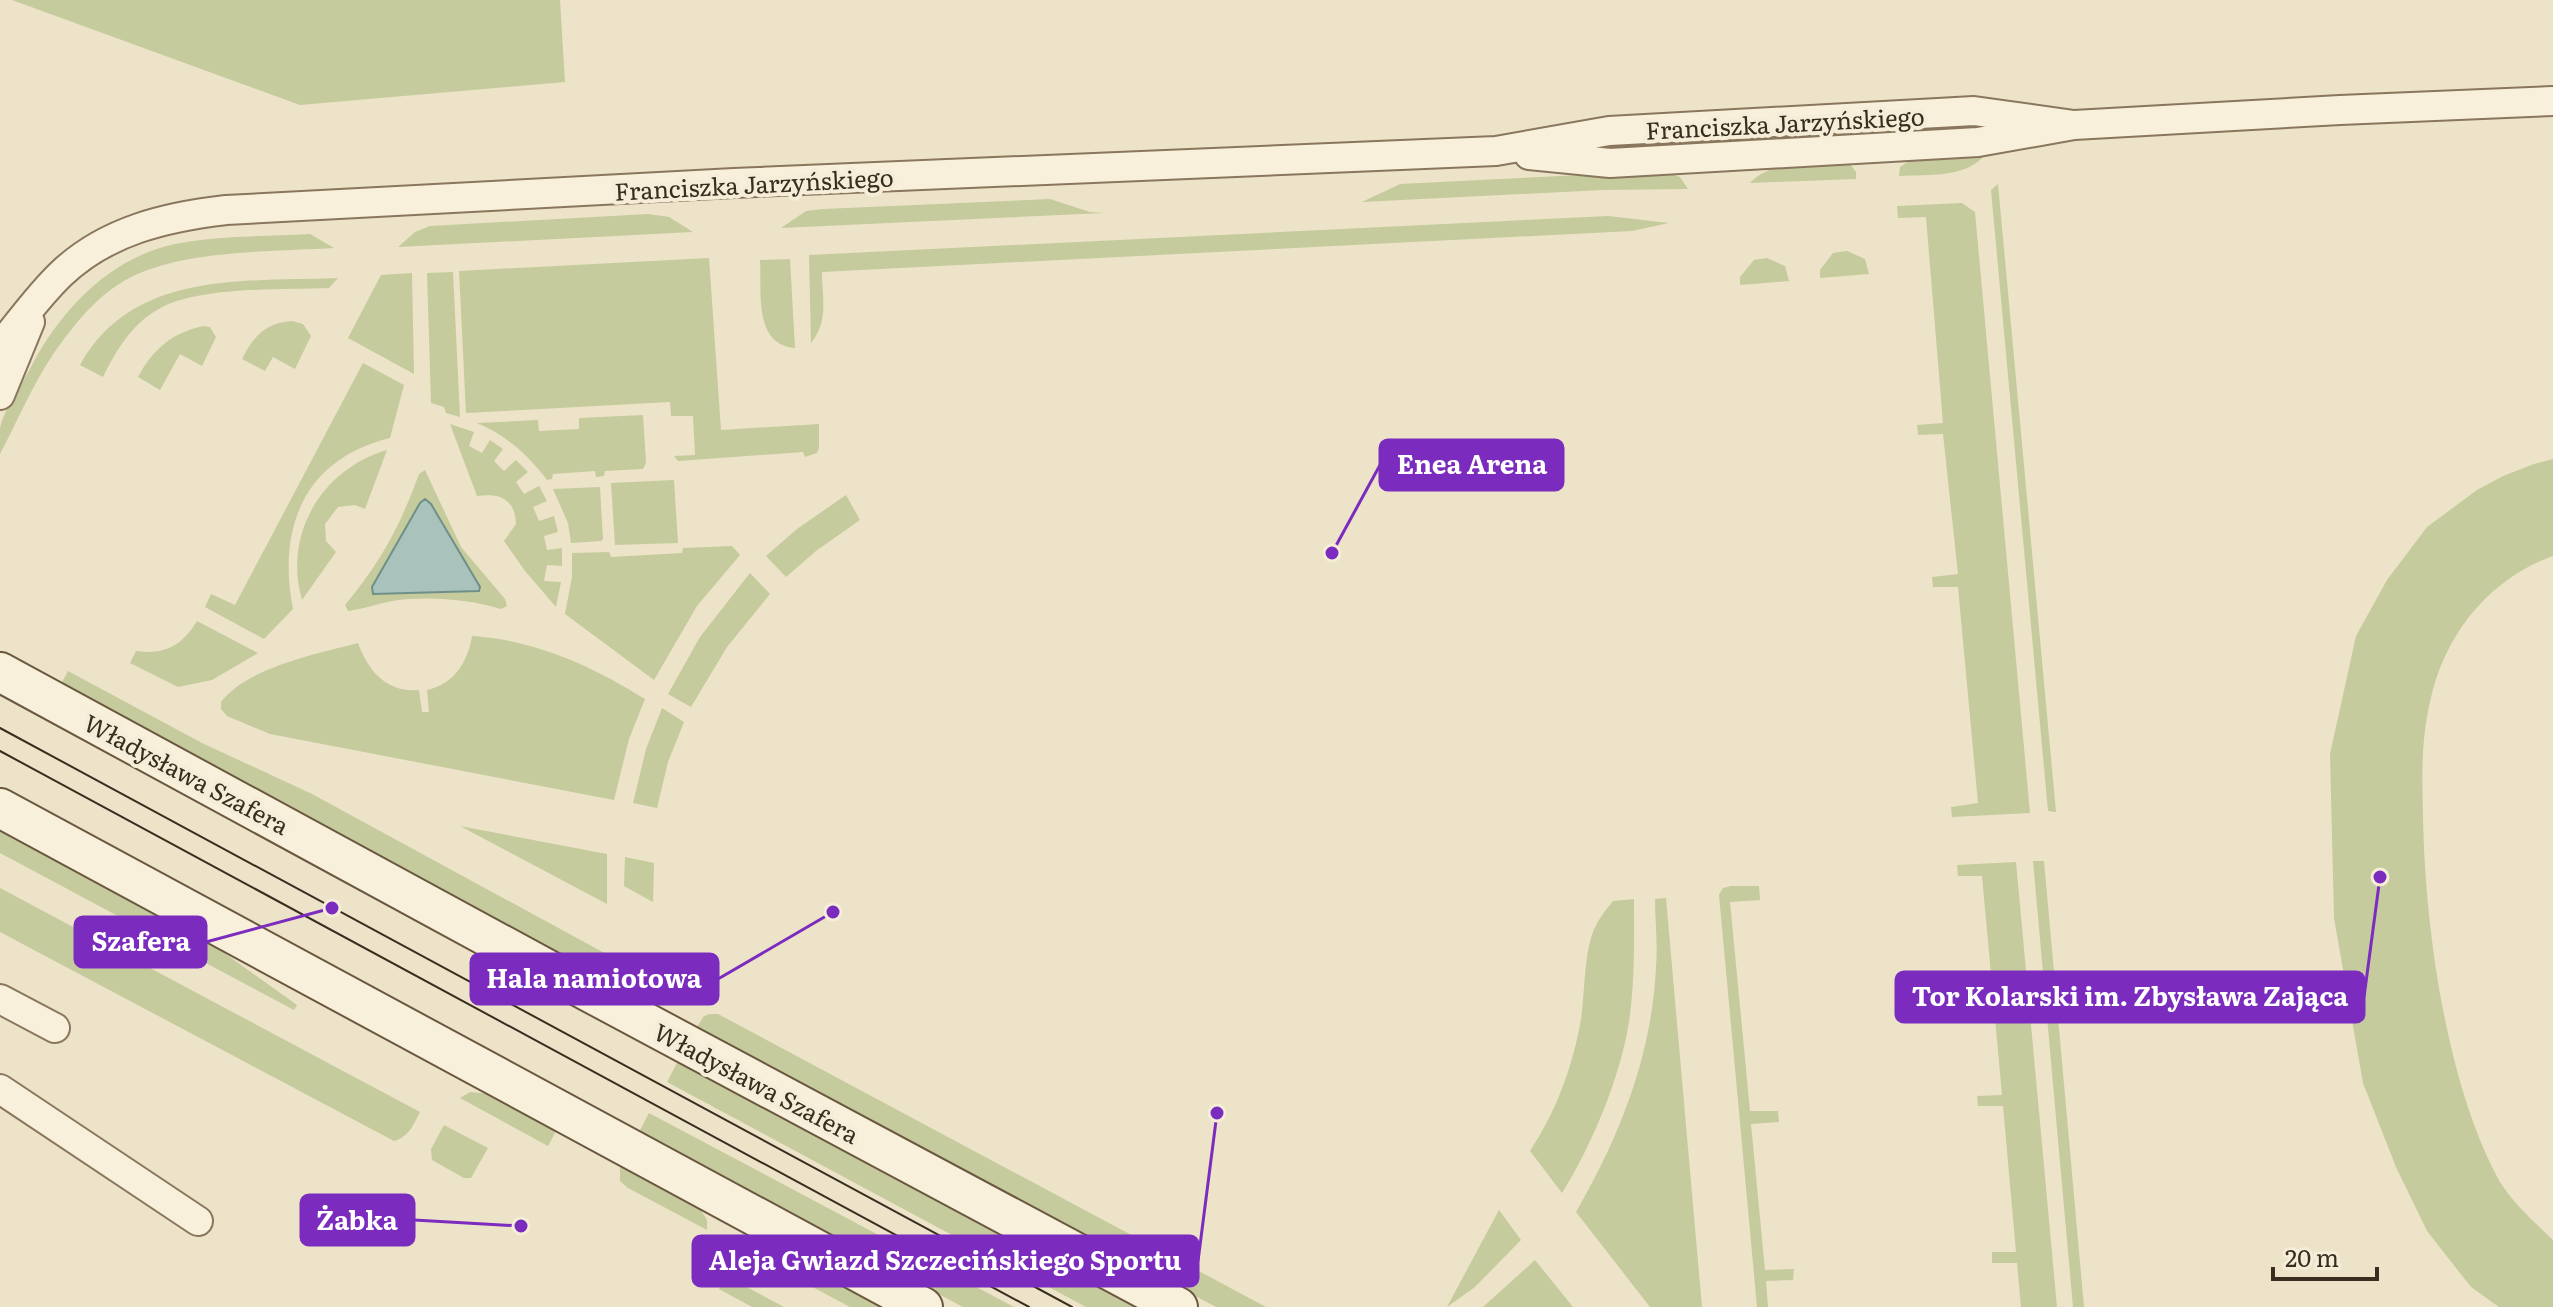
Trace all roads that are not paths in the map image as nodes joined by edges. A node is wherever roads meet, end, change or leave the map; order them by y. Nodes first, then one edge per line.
1 (2553, 101) edge
2 (39, 299) junction
3 (0, 346) edge
4 (0, 395) edge
5 (0, 672) edge
6 (0, 808) edge
7 (0, 999) edge
8 (55, 1028) dead end
9 (0, 1089) edge
10 (198, 1221) dead end
11 (923, 1307) edge
12 (1178, 1307) edge

1 - 2 street, Franciszka Jarzyńskiego
2 - 3 street, Franciszka Jarzyńskiego
2 - 4 street, Franciszka Jarzyńskiego
5 - 12 main road, Władysława Szafera
6 - 11 main road
7 - 8 street
9 - 10 street

